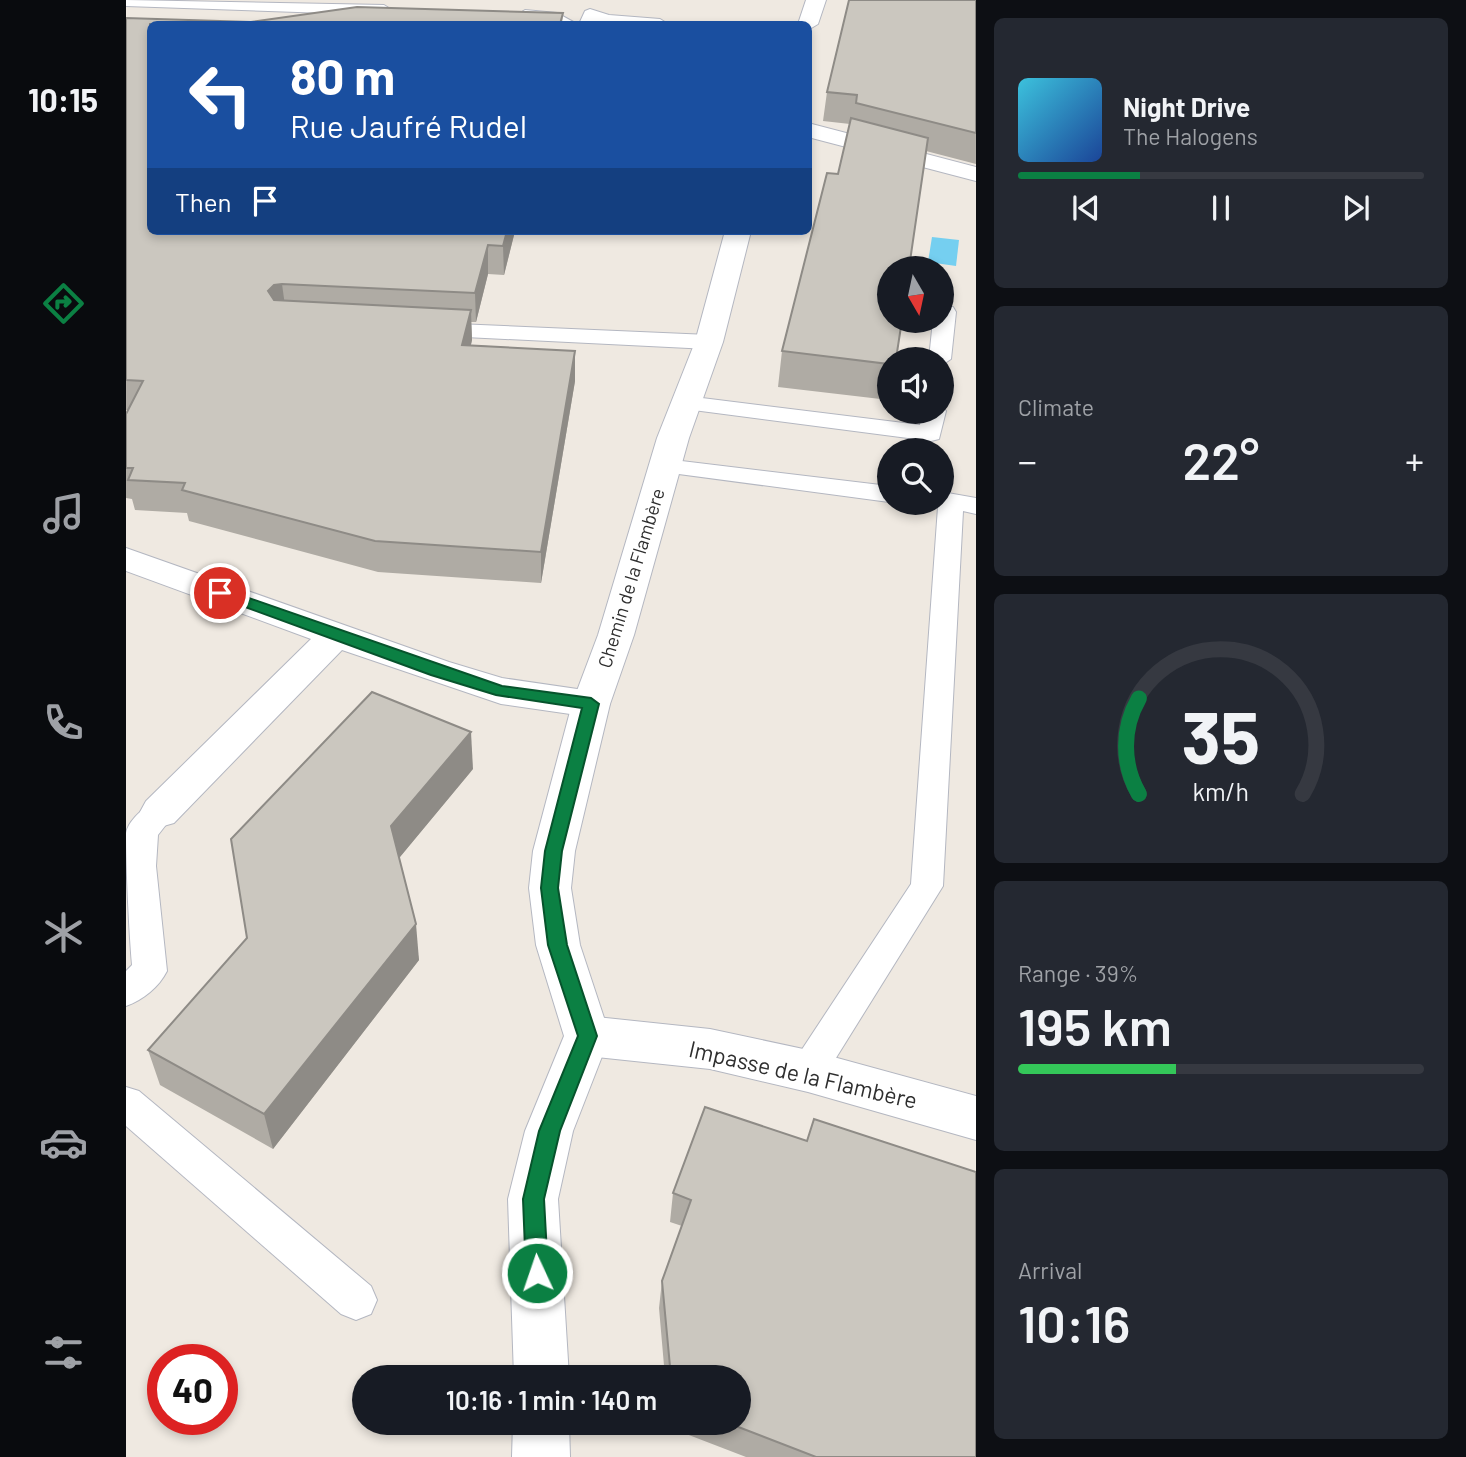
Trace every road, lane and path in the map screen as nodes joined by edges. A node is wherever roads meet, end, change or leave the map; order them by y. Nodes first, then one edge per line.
1 (816, 0) edge
2 (126, 1) edge
3 (614, 1) edge
4 (394, 11) edge
5 (506, 15) edge
6 (551, 16) junction
7 (589, 19) edge
8 (562, 21) edge
9 (620, 21) edge
10 (809, 21) edge
11 (812, 131) edge
12 (976, 174) edge
13 (737, 235) edge
14 (406, 329) edge
15 (709, 342) junction
16 (686, 403) junction
17 (932, 424) edge
18 (665, 467) junction
19 (877, 493) edge
20 (956, 502) edge
21 (126, 559) edge
22 (337, 635) junction
23 (591, 704) junction
24 (160, 812) joint
25 (133, 871) edge
26 (126, 991) edge
27 (587, 1036) junction
28 (808, 1072) junction
29 (126, 1103) edge
30 (976, 1118) edge
31 (356, 1300) dead end
32 (540, 1365) edge
33 (541, 1435) edge
34 (541, 1457) edge

1 - 10 street
2 - 4 lane
3 - 7 lane
5 - 6 lane
6 - 7 lane
6 - 8 lane
7 - 9 lane
11 - 12 street
13 - 15 street, Chemin de la Flambère
14 - 15 lane
15 - 16 street, Chemin de la Flambère
16 - 17 lane
16 - 18 street, Chemin de la Flambère
18 - 19 lane
18 - 23 street, Chemin de la Flambère
20 - 28 lane
21 - 22 street
22 - 23 street
22 - 24 street
23 - 27 street, Chemin de la Flambère
24 - 25 lane
25 - 26 lane
27 - 28 street, Impasse de la Flambère
27 - 32 street
28 - 30 street, Impasse de la Flambère
29 - 31 lane
33 - 34 street

